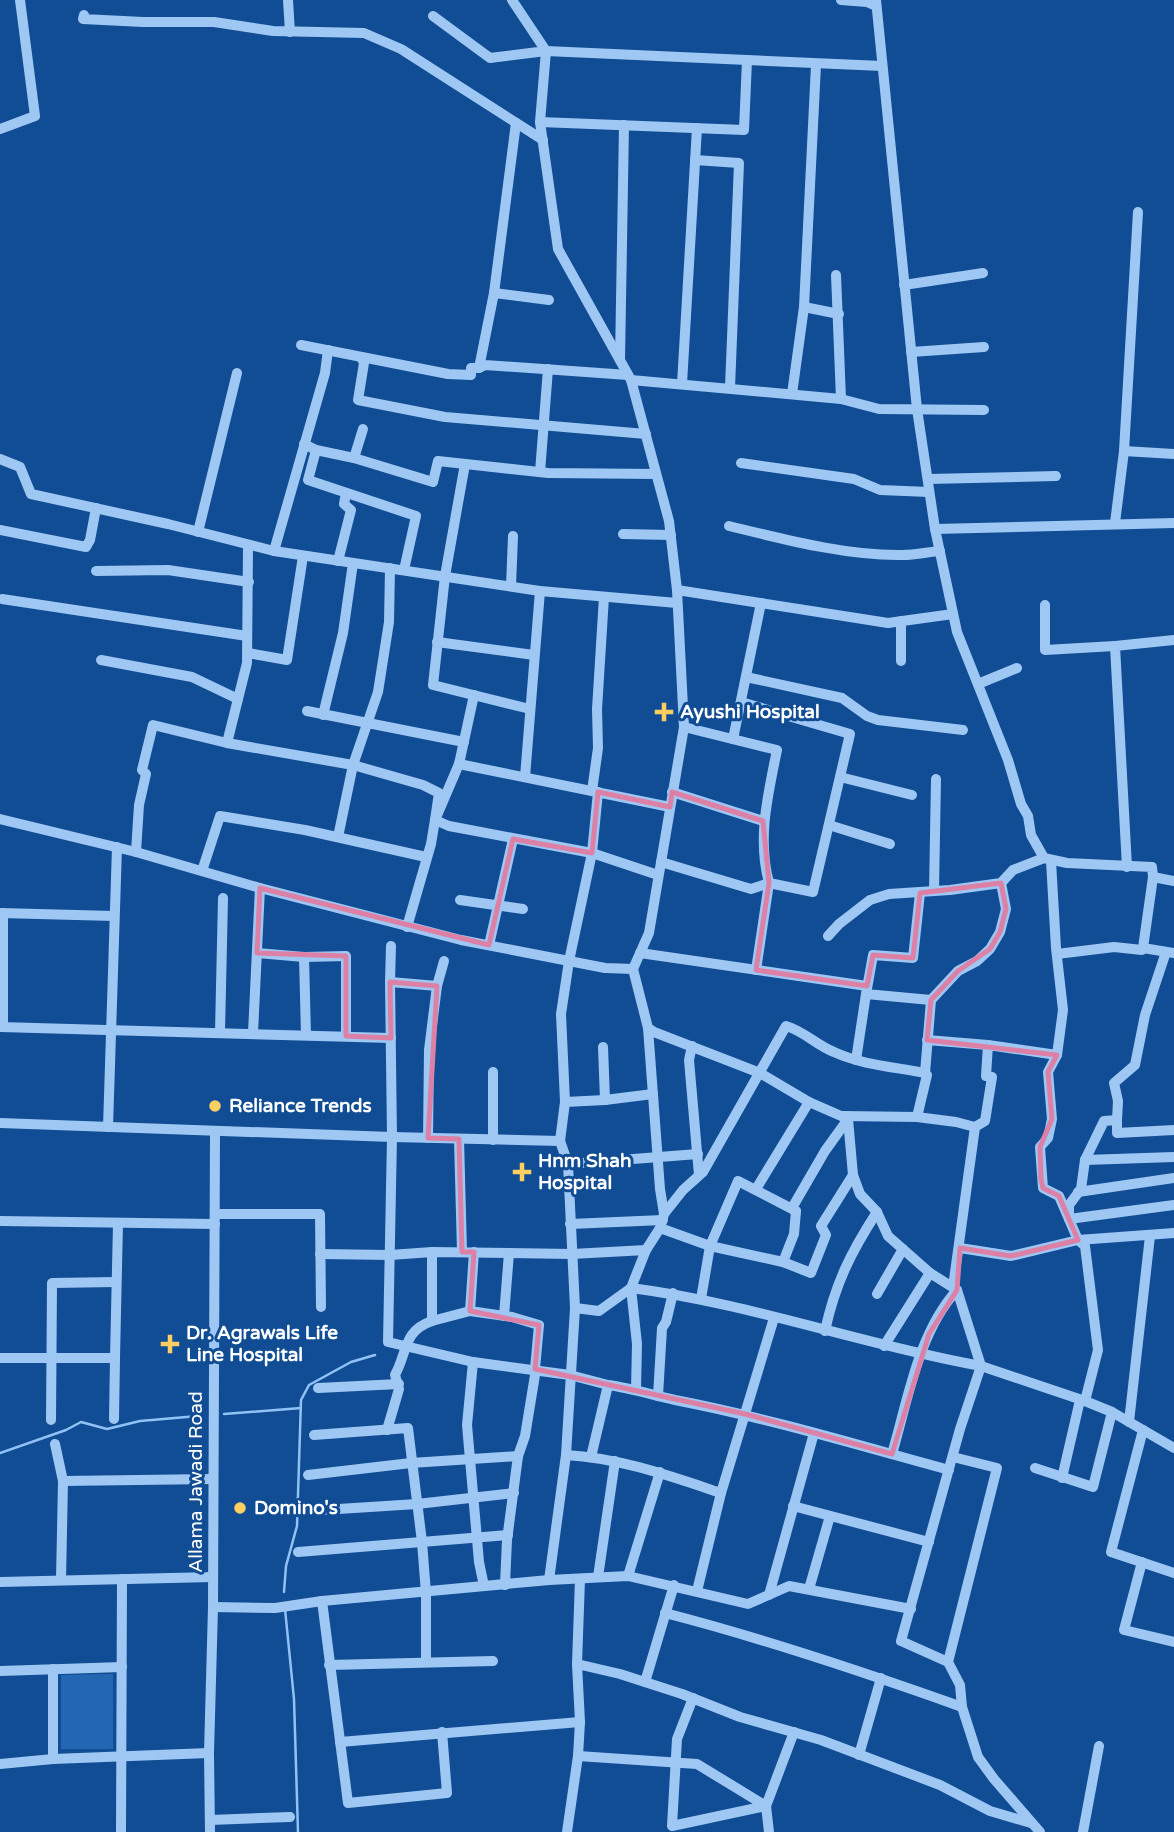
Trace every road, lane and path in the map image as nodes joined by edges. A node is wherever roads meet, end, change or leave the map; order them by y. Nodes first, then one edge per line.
1 (20, 0) edge
2 (288, 0) edge
3 (512, 0) edge
4 (841, 0) edge
5 (876, 3) edge
6 (83, 15) dead end
7 (433, 16) dead end
8 (290, 32) junction
9 (546, 51) junction
10 (747, 60) junction
11 (816, 65) junction
12 (881, 66) junction
13 (540, 122) junction
14 (516, 123) junction
15 (624, 125) junction
16 (697, 128) junction
17 (0, 129) edge
18 (543, 140) junction
19 (695, 160) junction
20 (1138, 212) dead end
21 (983, 273) dead end
22 (836, 275) dead end
23 (904, 285) junction
24 (494, 293) junction
25 (549, 300) dead end
26 (804, 307) junction
27 (839, 314) junction
28 (301, 345) dead end
29 (984, 347) dead end
30 (328, 349) junction
31 (911, 352) junction
32 (361, 357) junction
33 (620, 360) junction
34 (479, 368) junction
35 (548, 369) junction
36 (237, 373) dead end
37 (630, 377) junction
38 (682, 384) junction
39 (730, 388) junction
40 (792, 394) junction
41 (841, 399) junction
42 (917, 410) junction
43 (984, 410) dead end
44 (543, 426) junction
45 (363, 429) dead end
46 (646, 434) junction
47 (304, 444) junction
48 (316, 450) junction
49 (1124, 451) junction
50 (1174, 454) edge
51 (354, 458) junction
52 (0, 459) edge
53 (741, 463) dead end
54 (465, 464) junction
55 (540, 472) junction
56 (656, 474) junction
57 (1056, 475) dead end
58 (928, 479) junction
59 (929, 492) junction
60 (346, 493) junction
61 (96, 508) junction
62 (1115, 523) junction
63 (1174, 523) edge
64 (729, 526) dead end
65 (935, 529) junction
66 (0, 530) edge
67 (198, 532) junction
68 (623, 534) dead end
69 (671, 535) junction
70 (513, 536) dead end
71 (248, 545) junction
72 (274, 551) junction
73 (940, 551) junction
74 (303, 556) junction
75 (338, 561) junction
76 (353, 563) junction
77 (390, 568) junction
78 (404, 570) junction
79 (96, 571) dead end
80 (445, 576) junction
81 (249, 582) junction
82 (511, 586) junction
83 (677, 590) junction
84 (540, 591) junction
85 (604, 597) junction
86 (2, 599) dead end
87 (677, 603) junction
88 (761, 603) junction
89 (1045, 605) dead end
90 (953, 614) junction
91 (901, 621) junction
92 (247, 636) junction
93 (1174, 640) edge
94 (437, 642) junction
95 (1115, 646) junction
96 (248, 653) junction
97 (534, 655) junction
98 (101, 660) dead end
99 (901, 661) dead end
100 (1017, 668) dead end
101 (746, 677) junction
102 (978, 684) junction
103 (474, 695) junction
104 (238, 699) junction
105 (741, 702) junction
106 (530, 709) junction
107 (307, 711) dead end
108 (323, 715) junction
109 (367, 722) junction
110 (684, 727) junction
111 (963, 730) dead end
112 (733, 739) junction
113 (464, 742) junction
114 (227, 743) junction
115 (458, 764) junction
116 (353, 765) junction
117 (525, 777) junction
118 (840, 777) junction
119 (936, 779) dead end
120 (595, 791) junction
121 (672, 792) junction
122 (912, 795) dead end
123 (670, 807) junction
124 (0, 819) edge
125 (435, 820) junction
126 (764, 821) junction
127 (829, 825) junction
128 (338, 837) junction
129 (513, 839) junction
130 (890, 844) dead end
131 (117, 848) junction
132 (135, 852) junction
133 (592, 853) junction
134 (426, 857) junction
135 (1047, 860) junction
136 (660, 862) junction
137 (1126, 867) junction
138 (202, 871) junction
139 (658, 875) junction
140 (1153, 877) junction
141 (1174, 881) edge
142 (769, 883) junction
143 (1001, 883) junction
144 (260, 888) junction
145 (934, 890) junction
146 (920, 892) junction
147 (223, 898) dead end
148 (460, 900) dead end
149 (498, 906) junction
150 (523, 909) dead end
151 (2, 913) edge
152 (114, 916) junction
153 (407, 927) junction
154 (828, 936) dead end
155 (489, 945) junction
156 (391, 946) dead end
157 (1143, 948) junction
158 (1170, 952) edge
159 (257, 953) junction
160 (640, 953) junction
161 (1056, 954) junction
162 (304, 957) junction
163 (444, 961) dead end
164 (569, 961) junction
165 (633, 969) junction
166 (756, 970) junction
167 (390, 982) junction
168 (437, 986) junction
169 (867, 990) junction
170 (931, 1000) junction
171 (2, 1027) edge
172 (111, 1028) junction
173 (648, 1028) junction
174 (220, 1032) junction
175 (253, 1033) junction
176 (306, 1035) junction
177 (346, 1036) junction
178 (391, 1038) junction
179 (927, 1040) junction
180 (988, 1045) junction
181 (692, 1046) junction
182 (603, 1047) dead end
183 (1057, 1055) junction
184 (856, 1060) junction
185 (493, 1072) dead end
186 (760, 1073) junction
187 (925, 1073) junction
188 (653, 1094) junction
189 (605, 1100) junction
190 (565, 1102) junction
191 (809, 1102) junction
192 (917, 1117) junction
193 (845, 1118) junction
194 (1117, 1121) junction
195 (0, 1123) edge
196 (108, 1127) junction
197 (975, 1127) junction
198 (1174, 1130) edge
199 (215, 1131) junction
200 (392, 1137) junction
201 (428, 1138) junction
202 (459, 1139) junction
203 (493, 1140) junction
204 (561, 1141) junction
205 (698, 1154) junction
206 (658, 1156) junction
207 (1174, 1157) edge
208 (1085, 1160) junction
209 (568, 1164) junction
210 (699, 1175) junction
211 (853, 1175) junction
212 (1174, 1178) edge
213 (756, 1189) junction
214 (1078, 1192) junction
215 (1174, 1205) edge
216 (796, 1211) junction
217 (877, 1212) junction
218 (215, 1219) junction
219 (1069, 1219) junction
220 (0, 1221) edge
221 (662, 1221) junction
222 (118, 1223) junction
223 (570, 1224) junction
224 (1174, 1233) edge
225 (1150, 1236) junction
226 (1078, 1240) junction
227 (710, 1246) junction
228 (960, 1248) junction
229 (903, 1249) junction
230 (646, 1250) junction
231 (432, 1252) junction
232 (468, 1252) junction
233 (509, 1253) junction
234 (320, 1254) junction
235 (572, 1254) junction
236 (390, 1255) junction
237 (783, 1262) junction
238 (930, 1273) junction
239 (116, 1282) junction
240 (632, 1288) junction
241 (955, 1288) junction
242 (673, 1293) junction
243 (877, 1294) dead end
244 (701, 1299) junction
245 (321, 1307) dead end
246 (575, 1308) junction
247 (470, 1311) junction
248 (504, 1316) junction
249 (774, 1318) junction
250 (432, 1321) junction
251 (825, 1331) junction
252 (406, 1346) junction
253 (884, 1346) junction
254 (921, 1355) junction
255 (0, 1358) edge
256 (53, 1358) junction
257 (115, 1359) junction
258 (473, 1362) junction
259 (981, 1366) junction
260 (535, 1369) junction
261 (570, 1375) junction
262 (399, 1384) junction
263 (608, 1385) junction
264 (318, 1388) dead end
265 (636, 1389) junction
266 (658, 1396) junction
267 (1082, 1400) junction
268 (1112, 1412) junction
269 (745, 1414) junction
270 (114, 1419) dead end
271 (51, 1420) dead end
272 (1129, 1422) junction
273 (387, 1430) junction
274 (1143, 1430) junction
275 (814, 1433) junction
276 (314, 1435) dead end
277 (55, 1444) dead end
278 (1174, 1448) edge
279 (892, 1454) junction
280 (566, 1455) junction
281 (518, 1457) junction
282 (591, 1457) junction
283 (953, 1457) junction
284 (470, 1459) junction
285 (615, 1461) junction
286 (411, 1463) junction
287 (1035, 1468) dead end
288 (949, 1470) junction
289 (660, 1472) junction
290 (308, 1475) dead end
291 (1062, 1478) junction
292 (213, 1479) junction
293 (63, 1481) junction
294 (514, 1493) junction
295 (722, 1493) junction
296 (473, 1497) junction
297 (416, 1504) junction
298 (793, 1506) junction
299 (307, 1511) dead end
300 (830, 1516) junction
301 (508, 1535) junction
302 (477, 1537) junction
303 (422, 1542) junction
304 (929, 1542) junction
305 (298, 1552) dead end
306 (1142, 1562) junction
307 (1174, 1573) edge
308 (628, 1576) junction
309 (213, 1577) junction
310 (598, 1577) junction
311 (122, 1579) junction
312 (580, 1579) junction
313 (61, 1580) junction
314 (549, 1580) junction
315 (0, 1582) edge
316 (505, 1585) junction
317 (674, 1585) junction
318 (484, 1586) junction
319 (808, 1589) junction
320 (697, 1591) junction
321 (426, 1593) junction
322 (769, 1595) junction
323 (323, 1601) junction
324 (213, 1607) junction
325 (911, 1609) junction
326 (664, 1613) junction
327 (1174, 1642) edge
328 (493, 1661) dead end
329 (426, 1662) junction
330 (948, 1662) junction
331 (577, 1664) junction
332 (329, 1665) junction
333 (122, 1667) junction
334 (53, 1669) junction
335 (0, 1671) edge
336 (881, 1678) junction
337 (645, 1682) junction
338 (693, 1698) junction
339 (962, 1707) junction
340 (580, 1722) junction
341 (442, 1731) junction
342 (794, 1732) junction
343 (340, 1742) junction
344 (1100, 1746) dead end
345 (209, 1753) junction
346 (859, 1755) junction
347 (121, 1756) junction
348 (578, 1756) junction
349 (53, 1759) junction
350 (676, 1763) junction
351 (0, 1764) edge
352 (766, 1806) junction
353 (290, 1817) dead end
354 (210, 1820) junction
355 (1031, 1823) junction
356 (109, 1832) edge
357 (121, 1832) edge
358 (210, 1832) edge
359 (567, 1832) edge
360 (769, 1832) edge
361 (1040, 1832) edge
362 (1083, 1832) edge

1 - 17 street
2 - 8 street
3 - 9 street
4 - 5 street
5 - 12 street
6 - 8 street
7 - 9 street
8 - 14 street
9 - 10 street
9 - 13 street
10 - 11 street
10 - 16 street
11 - 12 street
11 - 26 street
12 - 23 street
13 - 15 street
13 - 18 street
14 - 18 street
14 - 24 street
15 - 16 street
15 - 33 street
16 - 19 street
18 - 33 street
19 - 38 street
19 - 39 street
20 - 49 street
21 - 23 street
22 - 27 street
23 - 31 street
24 - 25 street
24 - 34 street
26 - 27 street
26 - 40 street
27 - 41 street
28 - 30 street
29 - 31 street
30 - 32 street
30 - 47 street
31 - 42 street
32 - 34 street
32 - 44 street
33 - 37 street
34 - 35 street
35 - 37 street
35 - 44 street
36 - 67 street
37 - 38 street
37 - 46 street
38 - 39 street
39 - 40 street
40 - 41 street
41 - 42 street
42 - 43 street
42 - 58 street
44 - 46 street
44 - 55 street
45 - 51 street
46 - 56 street
47 - 48 street
47 - 72 street
48 - 51 street
48 - 60 street
49 - 50 street
49 - 62 street
51 - 54 street
52 - 61 street
53 - 59 street
54 - 55 street
54 - 80 street
55 - 56 street
56 - 69 street
57 - 58 street
58 - 59 street
59 - 65 street
60 - 75 street
60 - 78 street
61 - 66 street
61 - 67 street
62 - 63 street
62 - 65 street
64 - 73 street
65 - 73 street
67 - 71 street
68 - 69 street
69 - 83 street
70 - 82 street
71 - 72 street
71 - 81 street
72 - 74 street
73 - 90 street
74 - 75 street
74 - 96 street
75 - 76 street
76 - 77 street
76 - 108 street
77 - 78 street
77 - 109 street
78 - 80 street
79 - 81 street
80 - 82 street
80 - 94 street
81 - 92 street
82 - 84 street
83 - 87 street
83 - 88 street
84 - 85 street
84 - 97 street
85 - 87 street
85 - 120 street
86 - 92 street
87 - 110 street
88 - 91 street
88 - 101 street
89 - 95 street
90 - 91 street
90 - 102 street
91 - 99 street
92 - 96 street
93 - 95 street
94 - 97 street
94 - 103 street
95 - 137 street
96 - 104 street
97 - 106 street
98 - 104 street
100 - 102 street
101 - 105 street
101 - 111 street
102 - 135 street
103 - 106 street
103 - 113 street
104 - 114 street
105 - 112 street
105 - 118 street
106 - 117 street
107 - 108 street
108 - 109 street
109 - 113 street
109 - 116 street
110 - 112 street
110 - 121 street
112 - 126 street
113 - 115 street
114 - 116 street
114 - 132 street
115 - 117 street
115 - 125 street
116 - 125 street
116 - 128 street
117 - 120 street
118 - 122 street
118 - 127 street
119 - 145 street
120 - 123 street
120 - 133 street
121 - 123 street
121 - 126 street
123 - 136 street
124 - 131 street
125 - 129 street
125 - 134 street
126 - 142 street
127 - 130 street
127 - 142 street
128 - 134 street
128 - 138 street
129 - 133 street
129 - 149 street
131 - 132 street
131 - 152 street
132 - 138 street
133 - 139 street
133 - 164 street
134 - 153 street
135 - 137 street
135 - 143 street
135 - 161 street
136 - 139 street
136 - 142 street
137 - 140 street
138 - 144 street
139 - 160 street
140 - 141 street
140 - 157 street
142 - 166 street
143 - 145 street
143 - 170 street
144 - 153 street
144 - 159 street
145 - 146 street
146 - 154 street
146 - 169 street
147 - 174 street
148 - 149 street
149 - 150 street
149 - 155 street
151 - 152 street
151 - 171 street
152 - 172 street
153 - 155 street
155 - 164 street
156 - 167 street
157 - 158 street
157 - 161 street
158 - 194 street
159 - 162 street
159 - 175 street
160 - 165 street
160 - 166 street
161 - 183 street
162 - 176 street
162 - 177 street
163 - 168 street
164 - 165 street
164 - 190 street
165 - 173 street
166 - 169 street
167 - 168 street
167 - 178 street
168 - 201 street
169 - 170 street
169 - 184 street
170 - 179 street
171 - 172 street
172 - 174 street
172 - 196 street
173 - 181 street
173 - 188 street
174 - 175 street
175 - 176 street
176 - 177 street
177 - 178 street
178 - 200 street
179 - 180 street
179 - 187 street
180 - 183 street
180 - 197 street
181 - 186 street
181 - 205 street
182 - 189 street
183 - 219 street
184 - 186 street
184 - 187 street
185 - 203 street
186 - 191 street
186 - 210 street
187 - 192 street
188 - 189 street
188 - 206 street
189 - 190 street
190 - 204 street
191 - 193 street
191 - 213 street
192 - 193 street
192 - 197 street
193 - 211 street
193 - 216 street
194 - 198 street
194 - 208 street
195 - 196 street
196 - 199 street
197 - 228 street
199 - 200 street
199 - 218 street, Allama Jawadi Road
200 - 201 street
200 - 236 street
201 - 202 street
202 - 203 street
202 - 232 street
203 - 204 street
204 - 209 street
205 - 206 street
205 - 210 street
206 - 209 street
206 - 221 street
207 - 208 street
208 - 214 street
209 - 223 street
210 - 221 street
211 - 217 street
211 - 237 street
212 - 214 street
213 - 216 street
213 - 227 street
214 - 219 street
215 - 219 street
216 - 237 street
217 - 229 street
217 - 251 street
218 - 222 street
218 - 234 street
218 - 292 street, Allama Jawadi Road
219 - 226 street
220 - 222 street
221 - 223 street
221 - 227 street
221 - 230 street
222 - 239 street
223 - 235 street
224 - 225 street
225 - 226 street
225 - 272 street
226 - 228 street
226 - 267 street
227 - 237 street
227 - 244 street
228 - 241 street
229 - 238 street
229 - 243 street
230 - 235 street
230 - 240 street
231 - 232 street
231 - 236 street
231 - 250 street
232 - 233 street
232 - 247 street
233 - 235 street
233 - 248 street
234 - 236 street
234 - 245 street
235 - 246 street
236 - 252 street
238 - 241 street
238 - 253 street
239 - 256 street
239 - 257 street
240 - 242 street
240 - 246 street
240 - 265 street
241 - 254 street
241 - 259 street
242 - 244 street
242 - 266 street
244 - 249 street
246 - 261 street
247 - 248 street
247 - 250 street
248 - 260 street
249 - 251 street
249 - 269 street
250 - 252 street
251 - 253 street
252 - 258 street
252 - 262 street
253 - 254 street
254 - 259 street
254 - 279 street
255 - 256 street
256 - 257 street
256 - 271 street
257 - 270 street
258 - 260 street
258 - 284 street
259 - 267 street
259 - 283 street
260 - 261 street
260 - 281 street
261 - 263 street
261 - 280 street
262 - 264 street
262 - 273 street
263 - 265 street
263 - 282 street
265 - 266 street
266 - 269 street
267 - 268 street
267 - 291 street
268 - 272 street
268 - 291 street
269 - 275 street
269 - 295 street
272 - 274 street
273 - 276 street
273 - 286 street
274 - 278 street
274 - 306 street
275 - 279 street
275 - 298 street
277 - 293 street
279 - 288 street
280 - 282 street
280 - 314 street
281 - 284 street
281 - 294 street
282 - 285 street
283 - 288 street
283 - 330 street
284 - 286 street
284 - 296 street
285 - 289 street
285 - 310 street
286 - 290 street
286 - 297 street
287 - 291 street
288 - 304 street
289 - 295 street
289 - 308 street
292 - 293 street
292 - 309 street, Allama Jawadi Road
293 - 313 street
294 - 296 street
294 - 301 street
295 - 320 street
296 - 297 street
296 - 302 street
297 - 299 street
297 - 303 street
298 - 300 street
298 - 322 street
300 - 304 street
300 - 319 street
301 - 302 street
301 - 316 street
302 - 303 street
302 - 318 street
303 - 305 street
303 - 321 street
304 - 325 street
306 - 307 street
306 - 327 street
308 - 310 street
308 - 317 street
309 - 311 street
309 - 324 street, Allama Jawadi Road
310 - 312 street
311 - 313 street
311 - 333 street
312 - 314 street
312 - 331 street
313 - 315 street
314 - 316 street
316 - 318 street
317 - 320 street
317 - 326 street
318 - 321 street
319 - 322 street
319 - 325 street
320 - 322 street
321 - 323 street
321 - 329 street
323 - 324 street
323 - 332 street
324 - 345 street, Allama Jawadi Road
325 - 330 street
326 - 336 street
326 - 337 street
328 - 329 street
329 - 332 street
330 - 339 street
331 - 337 street
331 - 340 street
332 - 343 street
333 - 334 street
333 - 347 street
334 - 335 street
334 - 349 street
336 - 339 street
336 - 346 street
337 - 338 street
338 - 342 street
338 - 350 street
339 - 355 street
340 - 341 street
340 - 348 street
341 - 343 street
341 - 343 street
342 - 346 street
342 - 352 street
344 - 362 street
345 - 347 street
345 - 354 street, Allama Jawadi Road
346 - 355 street
347 - 349 street
347 - 357 street
348 - 350 street
348 - 359 street
349 - 351 street
350 - 352 street
350 - 352 street
352 - 360 street
353 - 354 street
354 - 358 street, Allama Jawadi Road
355 - 361 street
356 - 357 street

